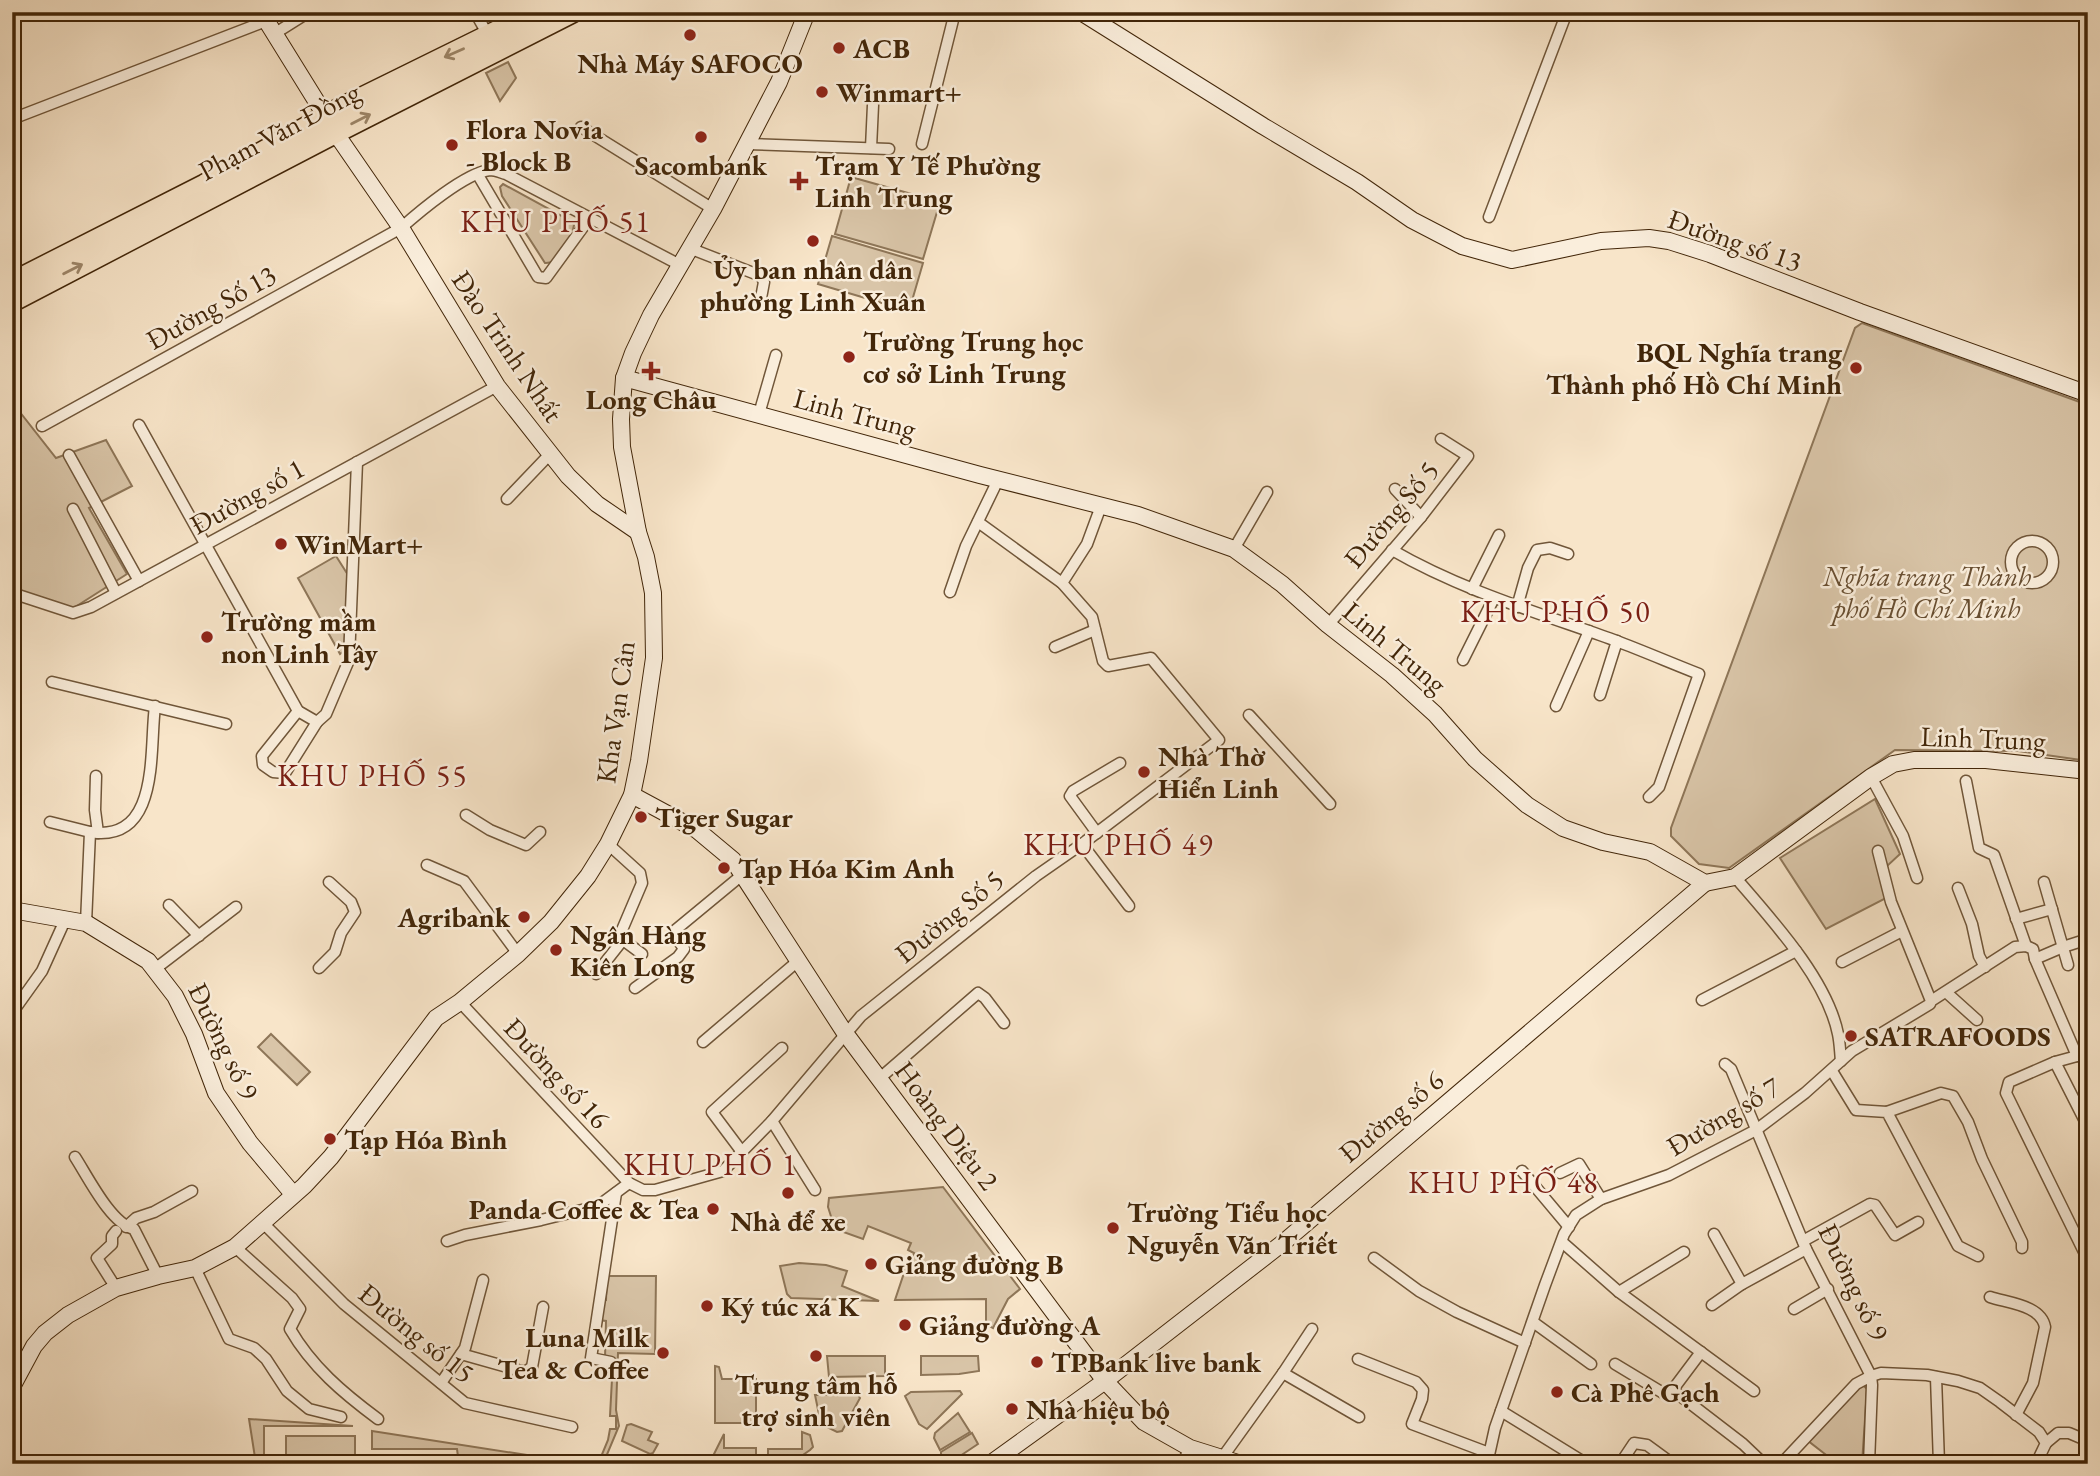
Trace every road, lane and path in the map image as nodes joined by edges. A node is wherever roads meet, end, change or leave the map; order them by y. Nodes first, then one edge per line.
1 (309, 12) edge
2 (475, 12) edge
3 (537, 12) edge
4 (572, 12) edge
5 (807, 12) edge
6 (955, 12) edge
7 (1081, 12) edge
8 (1567, 12) edge
9 (267, 22) edge
10 (489, 37) junction
11 (873, 105) dead end
12 (12, 119) edge
13 (331, 124) junction
14 (582, 127) dead end
15 (747, 144) junction
16 (922, 144) dead end
17 (871, 148) junction
18 (889, 149) dead end
19 (478, 175) junction
20 (713, 209) junction
21 (1489, 217) dead end
22 (589, 219) junction
23 (401, 228) junction
24 (689, 248) junction
25 (680, 265) junction
26 (12, 283) edge
27 (761, 298) dead end
28 (12, 301) edge
29 (776, 355) dead end
30 (2088, 372) edge
31 (624, 377) junction
32 (497, 386) junction
33 (2084, 393) edge
34 (759, 414) junction
35 (139, 425) dead end
36 (42, 426) dead end
37 (1441, 439) dead end
38 (550, 454) junction
39 (69, 455) dead end
40 (357, 462) junction
41 (998, 480) junction
42 (1395, 489) dead end
43 (1267, 492) dead end
44 (507, 499) dead end
45 (1101, 506) junction
46 (73, 509) dead end
47 (1421, 517) junction
48 (978, 522) junction
49 (638, 532) junction
50 (1499, 535) dead end
51 (204, 545) junction
52 (2017, 547) joint
53 (1234, 549) junction
54 (1392, 550) junction
55 (1568, 554) dead end
56 (139, 581) junction
57 (1062, 583) junction
58 (1472, 589) junction
59 (950, 592) dead end
60 (12, 593) edge
61 (116, 593) junction
62 (1494, 598) junction
63 (1517, 607) junction
64 (1328, 625) junction
65 (1095, 630) junction
66 (1589, 631) junction
67 (1617, 641) junction
68 (1055, 648) dead end
69 (1463, 660) dead end
70 (52, 682) dead end
71 (1600, 695) dead end
72 (155, 706) junction
73 (1556, 706) dead end
74 (298, 711) junction
75 (1249, 715) dead end
76 (317, 722) junction
77 (226, 724) dead end
78 (1120, 763) dead end
79 (2088, 771) edge
80 (96, 776) dead end
81 (1871, 776) junction
82 (1966, 781) dead end
83 (632, 795) junction
84 (1649, 797) dead end
85 (1330, 804) dead end
86 (466, 815) dead end
87 (50, 822) dead end
88 (94, 832) junction
89 (540, 832) dead end
90 (1097, 833) junction
91 (608, 844) junction
92 (1082, 844) junction
93 (1878, 851) dead end
94 (427, 865) dead end
95 (742, 875) junction
96 (1735, 877) junction
97 (1917, 878) dead end
98 (329, 882) dead end
99 (2044, 882) dead end
100 (1705, 883) junction
101 (1958, 888) dead end
102 (169, 905) dead end
103 (1129, 906) dead end
104 (236, 907) dead end
105 (2052, 909) junction
106 (12, 910) edge
107 (66, 918) junction
108 (2016, 919) junction
109 (86, 923) junction
110 (1902, 931) junction
111 (199, 936) junction
112 (2088, 939) edge
113 (622, 942) junction
114 (2026, 946) junction
115 (2063, 947) junction
116 (1796, 951) junction
117 (518, 954) junction
118 (642, 954) dead end
119 (2035, 959) junction
120 (798, 961) junction
121 (1842, 962) dead end
122 (2068, 965) dead end
123 (1985, 967) junction
124 (319, 968) dead end
125 (155, 970) junction
126 (596, 974) dead end
127 (635, 988) dead end
128 (1947, 993) junction
129 (1702, 1000) dead end
130 (1931, 1001) junction
131 (460, 1002) junction
132 (12, 1013) edge
133 (1977, 1020) dead end
134 (1003, 1023) dead end
135 (845, 1032) junction
136 (703, 1042) dead end
137 (782, 1048) dead end
138 (2082, 1055) edge
139 (1841, 1061) junction
140 (2055, 1062) junction
141 (1725, 1065) dead end
142 (1832, 1071) junction
143 (880, 1078) junction
144 (1887, 1112) junction
145 (772, 1121) junction
146 (2088, 1127) edge
147 (1756, 1130) junction
148 (742, 1152) junction
149 (75, 1157) dead end
150 (1522, 1171) dead end
151 (1560, 1173) dead end
152 (629, 1183) junction
153 (815, 1190) dead end
154 (192, 1191) dead end
155 (616, 1193) junction
156 (293, 1194) junction
157 (1601, 1199) junction
158 (262, 1222) junction
159 (1918, 1222) dead end
160 (1569, 1227) junction
161 (121, 1229) junction
162 (1714, 1234) dead end
163 (447, 1241) dead end
164 (1562, 1242) junction
165 (1804, 1245) junction
166 (235, 1247) junction
167 (2022, 1248) dead end
168 (1684, 1252) dead end
169 (1979, 1256) dead end
170 (1374, 1258) dead end
171 (2088, 1260) edge
172 (195, 1268) junction
173 (158, 1276) junction
174 (482, 1280) dead end
175 (1742, 1283) junction
176 (116, 1288) junction
177 (1828, 1289) junction
178 (1619, 1292) junction
179 (1990, 1297) dead end
180 (1712, 1305) dead end
181 (543, 1307) dead end
182 (1794, 1309) dead end
183 (1533, 1322) junction
184 (1312, 1329) dead end
185 (1525, 1343) junction
186 (1701, 1352) junction
187 (461, 1354) junction
188 (1359, 1359) dead end
189 (611, 1362) dead end
190 (1591, 1364) dead end
191 (1615, 1364) dead end
192 (1283, 1373) junction
193 (1871, 1376) junction
194 (1936, 1377) junction
195 (1105, 1381) junction
196 (441, 1384) junction
197 (12, 1387) edge
198 (1674, 1391) junction
199 (1754, 1391) dead end
200 (1501, 1411) junction
201 (2016, 1415) junction
202 (341, 1417) dead end
203 (1359, 1417) dead end
204 (378, 1419) dead end
205 (572, 1427) dead end
206 (2088, 1441) edge
207 (2046, 1443) junction
208 (1190, 1448) junction
209 (1222, 1458) junction
210 (1488, 1458) edge
211 (990, 1464) edge
212 (1182, 1464) edge
213 (1241, 1464) edge
214 (1587, 1464) edge
215 (1620, 1464) edge
216 (1673, 1464) edge
217 (1764, 1464) edge
218 (1781, 1464) edge
219 (1869, 1464) edge
220 (1939, 1464) edge
221 (2036, 1464) edge

1 - 9 street
2 - 10 street
3 - 10 highway, Phạm Văn Đồng
13 -> 4 highway, Phạm Văn Đồng
5 - 15 street, Kha Vạn Cân
6 - 16 street
7 - 33 street, Đường số 13
8 - 21 street
9 - 12 street
9 - 13 street, Đào Trinh Nhất
10 -> 13 highway, Phạm Văn Đồng
11 - 17 street
13 - 23 street, Đào Trinh Nhất
13 - 26 highway, Phạm Văn Đồng
28 -> 13 highway, Phạm Văn Đồng
14 - 20 street
15 - 17 street
15 - 20 street, Kha Vạn Cân
17 - 18 street
19 - 22 street
19 - 22 street
19 - 23 street, Đường Số 13
20 - 24 street, Kha Vạn Cân
22 - 25 street
23 - 32 street, Đào Trinh Nhất
23 - 36 street, Đường Số 13
24 - 25 street, Kha Vạn Cân
24 - 27 street
25 - 31 street, Kha Vạn Cân
29 - 34 street
30 - 33 street
31 - 34 street, Linh Trung
31 - 49 street, Kha Vạn Cân
32 - 38 street, Đào Trinh Nhất
32 - 40 street, Đường số 1
34 - 41 street, Linh Trung
35 - 51 street
37 - 47 street, Đường Số 5
38 - 44 street
38 - 49 street, Đào Trinh Nhất
39 - 56 street
40 - 51 street, Đường số 1
40 - 76 street
41 - 45 street, Linh Trung
41 - 48 street
42 - 47 street
43 - 53 street
45 - 53 street, Linh Trung
45 - 57 street
46 - 61 street
47 - 54 street, Đường Số 5
48 - 57 street
48 - 59 street
49 - 83 street, Kha Vạn Cân
50 - 58 street
51 - 56 street, Đường số 1
51 - 74 street
52 - 52 street
53 - 64 street, Linh Trung
54 - 58 street
54 - 64 street, Đường Số 5
55 - 63 street
56 - 61 street, Đường số 1
57 - 65 street
58 - 62 street
60 - 61 street, Đường số 1
62 - 63 street
62 - 69 street
63 - 66 street
64 - 100 street, Linh Trung
65 - 68 street
65 - 90 street, Đường Số 5
66 - 67 street
66 - 73 street
67 - 71 street
67 - 84 street
70 - 72 street
72 - 77 street
72 - 88 street
74 - 76 street
74 - 76 street
75 - 85 street
78 - 90 street
79 - 81 street, Linh Trung
80 - 88 street
81 - 96 street, Linh Trung
81 - 97 street
82 - 108 street
83 - 91 street, Kha Vạn Cân
83 - 95 street, Hoàng Diệu 2
86 - 89 street
87 - 88 street
88 - 109 street
90 - 92 street, Đường Số 5
91 - 113 street
91 - 117 street, Kha Vạn Cân
92 - 103 street
92 - 135 street, Đường Số 5
93 - 110 street
94 - 117 street
95 - 120 street, Hoàng Diệu 2
95 - 127 street
96 - 100 street, Linh Trung
96 - 116 street
98 - 124 street
99 - 105 street
100 - 195 street, Đường số 6
101 - 123 street
102 - 111 street
104 - 111 street
105 - 108 street
105 - 115 street
106 - 107 street, Đường số 9
107 - 109 street, Đường số 9
107 - 132 street
108 - 114 street
109 - 125 street, Đường số 9
110 - 121 street
110 - 130 street
111 - 125 street
112 - 115 street
113 - 118 street
113 - 126 street
114 - 119 street
114 - 123 street, Đường số 7
115 - 119 street
115 - 122 street
116 - 129 street
116 - 139 street
117 - 131 street, Kha Vạn Cân
119 - 138 street
120 - 135 street, Hoàng Diệu 2
120 - 136 street
123 - 128 street, Đường số 7
125 - 156 street, Đường số 9
128 - 130 street, Đường số 7
128 - 133 street
130 - 139 street, Đường số 7
131 - 152 street, Đường số 16
131 - 156 street, Kha Vạn Cân
134 - 143 street
135 - 143 street, Hoàng Diệu 2
135 - 145 street
137 - 148 street
138 - 140 street
139 - 142 street, Đường số 7
140 - 146 street
140 - 171 street
141 - 147 street, Đường số 9
142 - 144 street
142 - 147 street, Đường số 7
143 - 195 street, Hoàng Diệu 2
144 - 167 street
144 - 169 street
145 - 148 street
145 - 153 street
147 - 157 street, Đường số 7
147 - 165 street, Đường số 9
148 - 152 street
149 - 161 street
150 - 160 street
151 - 157 street
152 - 155 street
154 - 161 street
155 - 163 street
155 - 189 street
156 - 158 street, Kha Vạn Cân
157 - 160 street, Đường số 7
158 - 166 street, Kha Vạn Cân
158 - 196 street, Đường số 15
159 - 165 street
160 - 164 street, Đường số 7
161 - 173 street
161 - 176 street
162 - 175 street
164 - 178 street
164 - 183 street, Đường số 7
165 - 175 street
165 - 177 street, Đường số 9
166 - 172 street, Kha Vạn Cân
166 - 204 street
168 - 178 street
170 - 185 street
172 - 173 street, Kha Vạn Cân
172 - 202 street
173 - 176 street, Kha Vạn Cân
174 - 187 street
175 - 180 street
176 - 197 street, Kha Vạn Cân
177 - 182 street
177 - 193 street, Đường số 9
178 - 186 street
179 - 201 street
181 - 187 street
183 - 185 street, Đường số 7
183 - 190 street
184 - 192 street
185 - 200 street, Đường số 7
186 - 198 street
186 - 199 street
187 - 196 street
188 - 210 street
191 - 198 street
192 - 203 street
192 - 209 street
193 - 194 street
193 - 218 street
193 - 219 street, Đường số 9
194 - 201 street
194 - 220 street
195 - 208 street, Hoàng Diệu 2
195 - 211 street, Đường số 6
196 - 205 street, Đường số 15
198 - 217 street
200 - 210 street, Đường số 7
200 - 214 street
201 - 207 street
206 - 207 street
207 - 221 street
208 - 209 street, Hoàng Diệu 2
208 - 212 street
209 - 213 street, Hoàng Diệu 2
215 - 216 street

